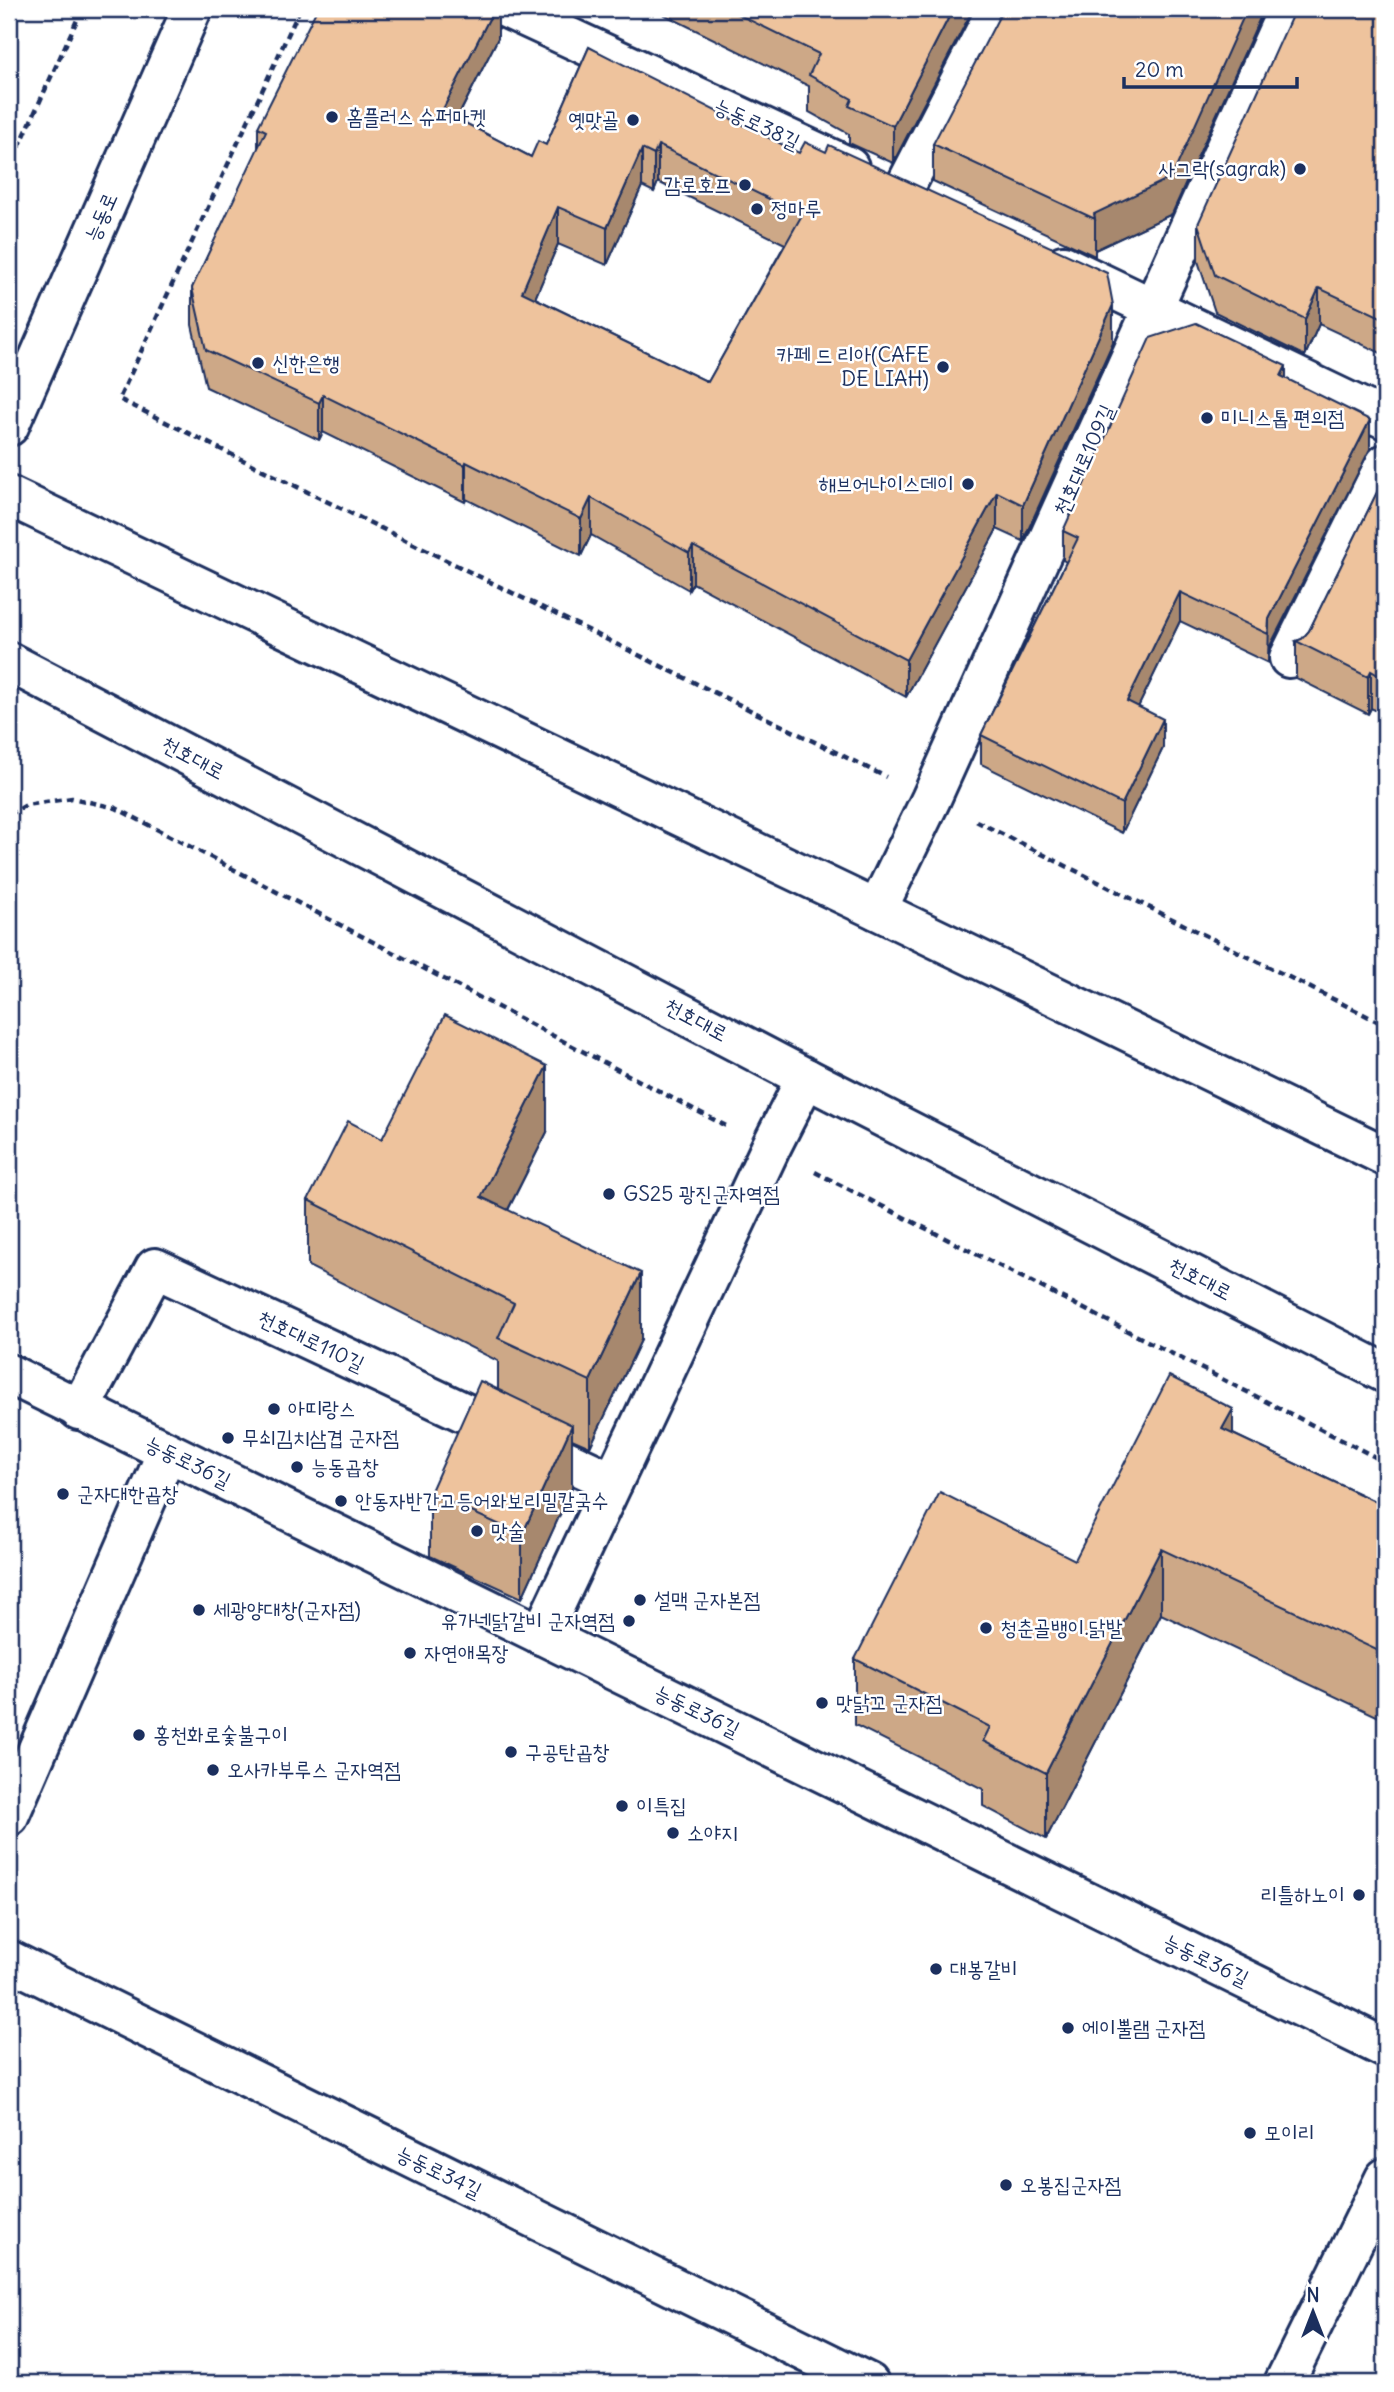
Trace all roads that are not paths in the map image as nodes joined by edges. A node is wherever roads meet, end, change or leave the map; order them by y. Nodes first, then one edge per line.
1 (192, 9) edge
2 (508, 9) edge
3 (997, 9) edge
4 (1289, 9) edge
5 (903, 191) junction
6 (940, 209) edge
7 (1028, 249) edge
8 (1153, 307) junction
9 (1385, 419) edge
10 (9, 426) edge
11 (1385, 464) edge
12 (9, 496) edge
13 (1289, 658) dead end
14 (9, 662) edge
15 (877, 910) junction
16 (806, 1078) junction
17 (1385, 1156) edge
18 (1385, 1373) edge
19 (9, 1374) edge
20 (79, 1410) junction
21 (167, 1452) junction
22 (613, 1482) junction
23 (541, 1635) junction
24 (9, 1816) edge
25 (9, 1960) edge
26 (1385, 2048) edge
27 (1385, 2178) edge
28 (869, 2383) edge
29 (1284, 2383) edge

1 - 10 street, 능동로
2 - 5 street, 능동로38길
3 - 5 street
4 - 8 street, 천호대로109길
5 - 6 street, 능동로38길
7 - 8 street
8 - 9 street
8 - 15 street, 천호대로109길
11 - 13 street
12 - 15 street
14 - 16 street, 천호대로
15 - 17 street
16 - 18 street, 천호대로
16 - 22 street
19 - 20 street, 능동로36길
20 - 21 street, 능동로36길
20 - 22 street, 천호대로110길
21 - 23 street, 능동로36길
21 - 24 street
22 - 23 street
23 - 26 street, 능동로36길
25 - 28 street, 능동로34길
27 - 29 street

